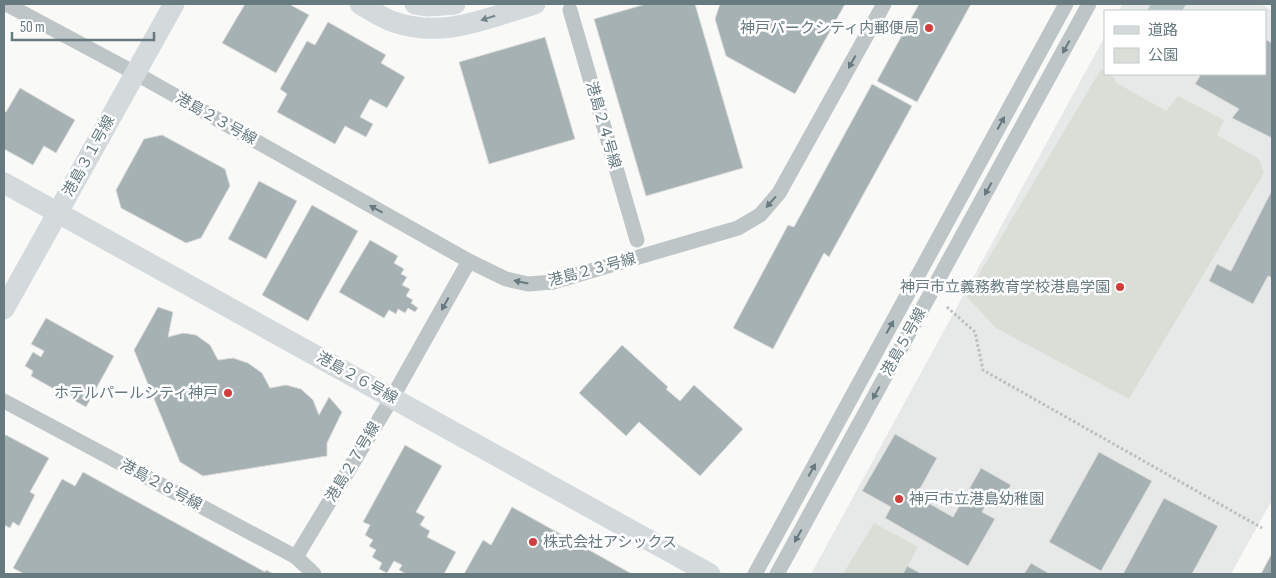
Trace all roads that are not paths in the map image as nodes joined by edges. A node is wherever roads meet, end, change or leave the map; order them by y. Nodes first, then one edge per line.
1 (6, 4) edge
2 (174, 4) edge
3 (360, 4) edge
4 (415, 4) edge
5 (455, 4) edge
6 (535, 4) edge
7 (884, 4) edge
8 (1066, 4) edge
9 (1089, 4) edge
10 (570, 10) dead end
11 (135, 74) junction
12 (4, 183) edge
13 (58, 212) junction
14 (637, 240) dead end
15 (469, 261) junction
16 (4, 309) edge
17 (392, 398) junction
18 (4, 401) edge
19 (296, 557) junction
20 (314, 574) edge
21 (710, 574) edge
22 (755, 574) edge
23 (777, 574) edge

1 - 11 street, 港島２３号線
2 - 11 street, 港島３１号線
6 -> 3 street
4 - 5 street
7 -> 15 street, 港島２３号線
22 -> 8 street, 港島５号線
9 -> 23 street, 港島５号線
10 - 14 street, 港島２４号線
11 - 13 street, 港島３１号線
15 -> 11 street, 港島２３号線
12 - 13 street, 港島２６号線
13 - 16 street, 港島３１号線
13 - 17 street, 港島２６号線
15 -> 17 street, 港島２７号線
17 - 19 street, 港島２７号線
17 - 21 street, 港島２６号線
18 - 19 street, 港島２８号線
19 - 20 street, 港島２８号線

